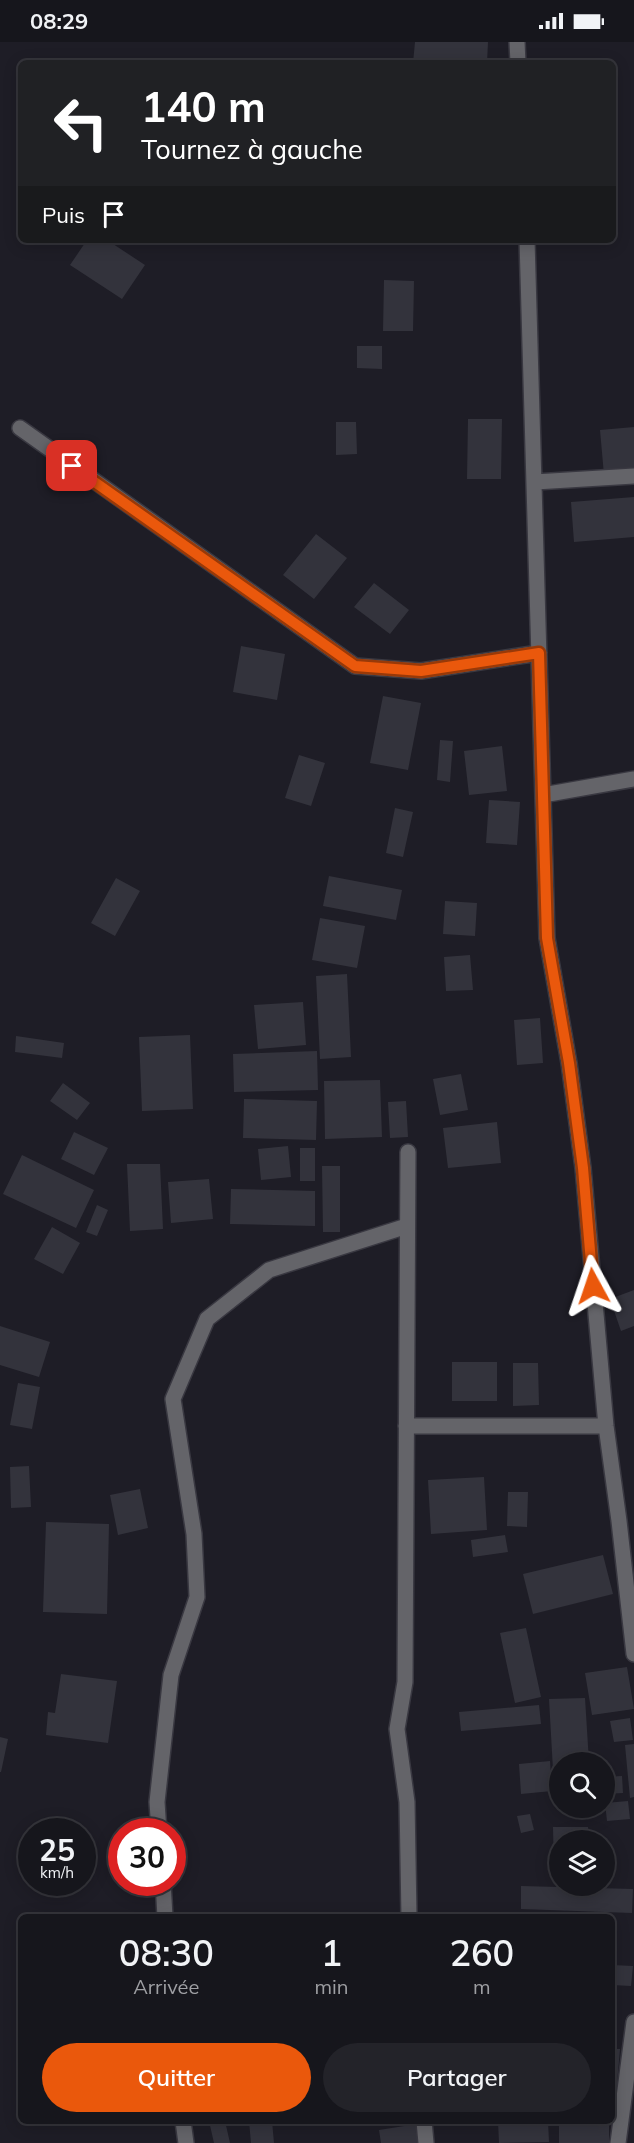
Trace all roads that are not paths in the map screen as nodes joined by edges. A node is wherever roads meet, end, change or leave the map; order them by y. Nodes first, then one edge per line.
1 (517, 42) edge
2 (518, 60) edge
3 (527, 243) edge
4 (20, 428) dead end
5 (634, 476) edge
6 (534, 483) junction
7 (539, 653) junction
8 (634, 779) edge
9 (543, 795) junction
10 (408, 1152) dead end
11 (407, 1226) junction
12 (406, 1426) junction
13 (606, 1426) junction
14 (634, 1654) edge
15 (158, 1818) edge
16 (164, 1896) edge
17 (165, 1914) edge
18 (409, 1914) edge
19 (634, 2022) edge
20 (183, 2124) edge
21 (424, 2124) edge
22 (186, 2143) edge
23 (426, 2143) edge
24 (618, 2143) edge

1 - 2 street
3 - 6 street
4 - 7 street
5 - 6 street
6 - 7 street
7 - 9 street
8 - 9 street
9 - 13 street
10 - 11 street
11 - 12 street
11 - 15 street
12 - 13 street
12 - 18 street
13 - 14 street
16 - 17 street
19 - 24 street
20 - 22 street
21 - 23 street

